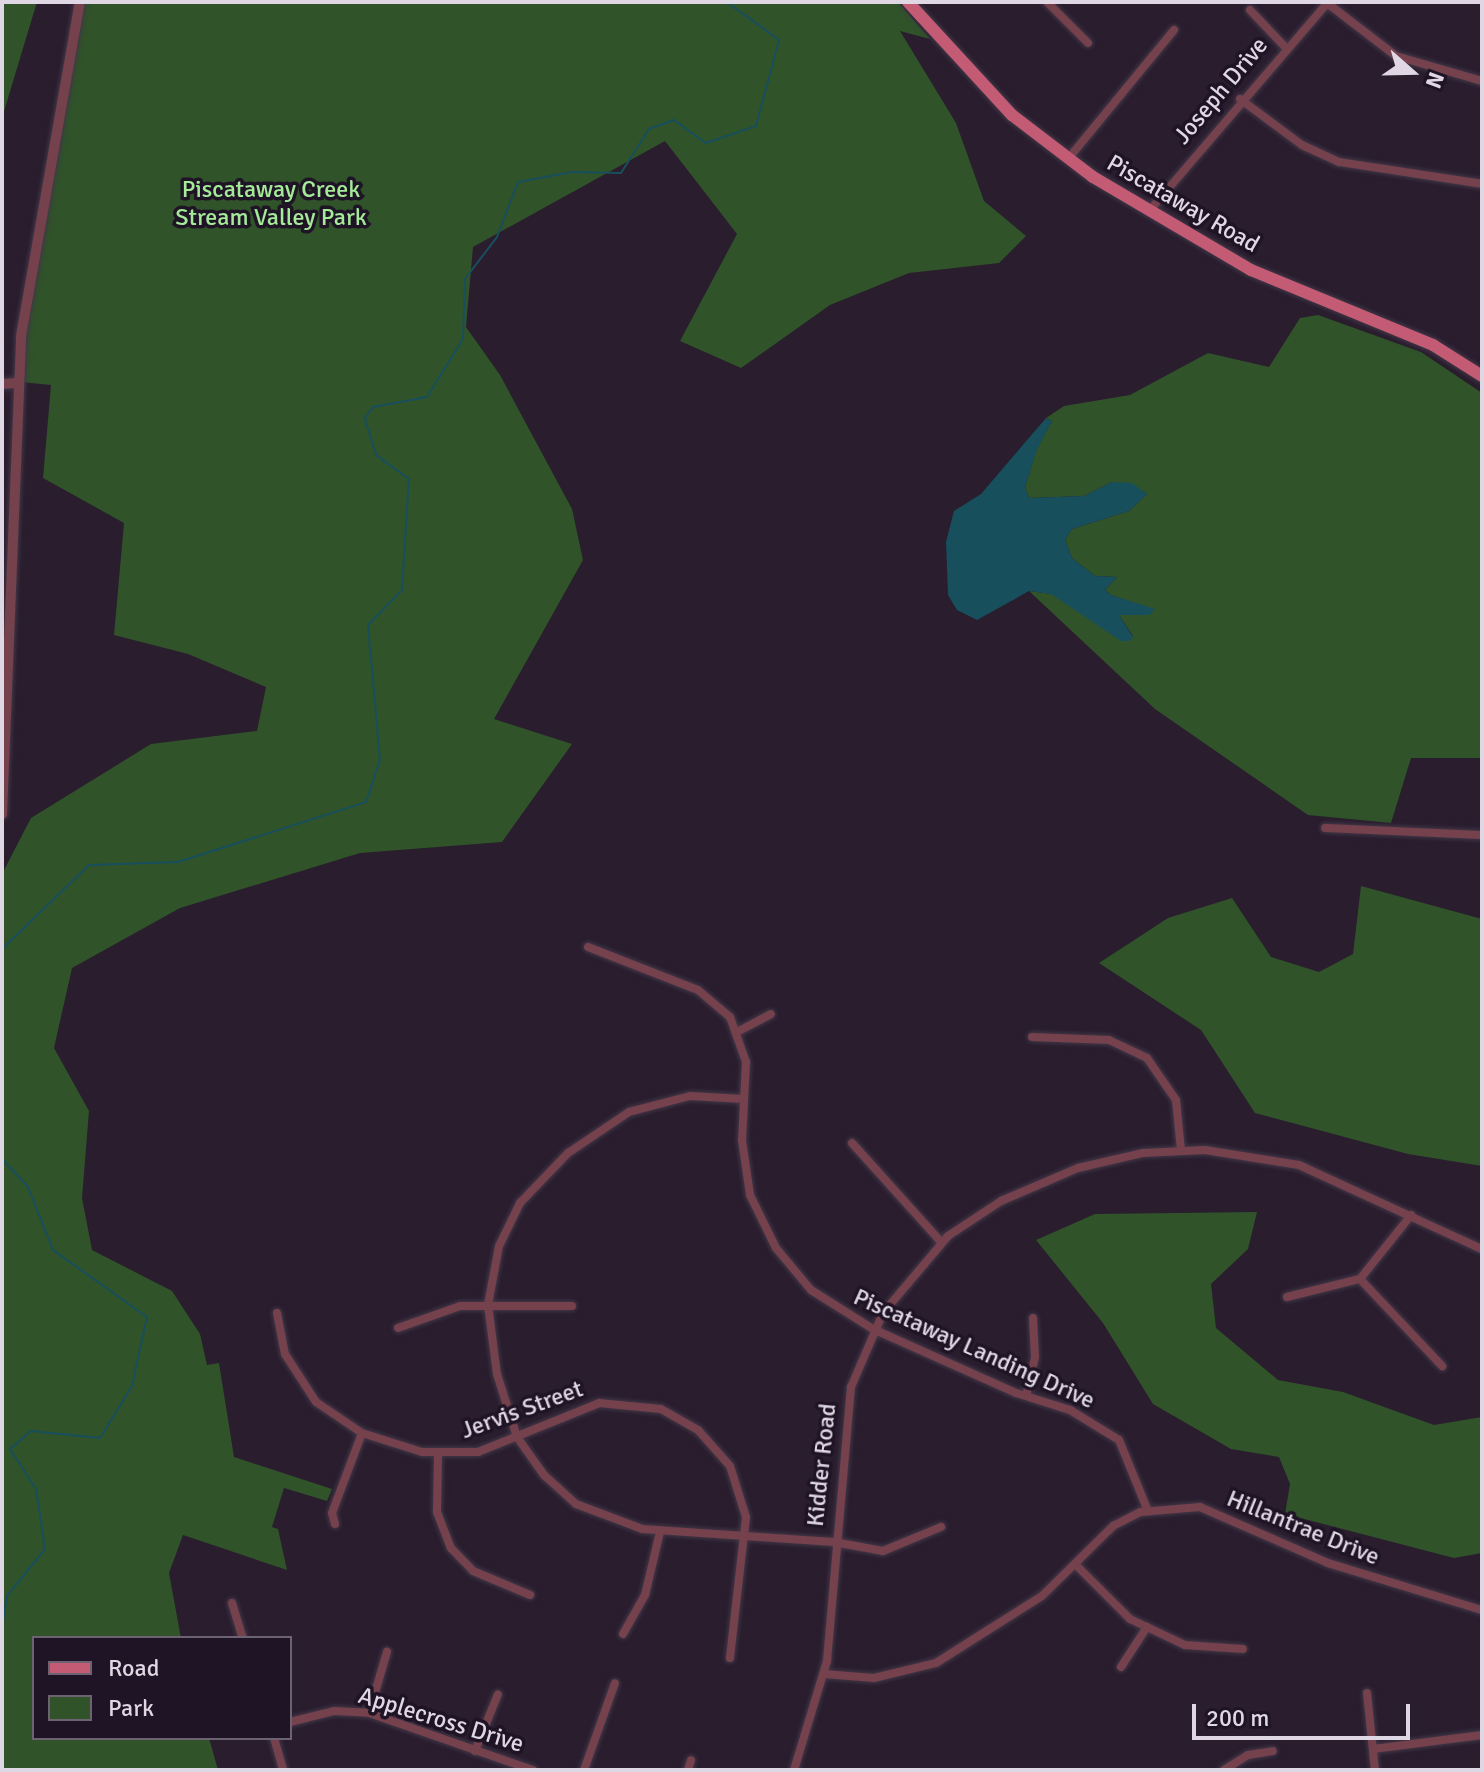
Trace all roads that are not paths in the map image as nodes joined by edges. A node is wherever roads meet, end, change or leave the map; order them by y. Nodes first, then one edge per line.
1 (80, 2) edge
2 (908, 2) edge
3 (1047, 2) edge
4 (1327, 3) edge
5 (1250, 10) dead end
6 (1174, 30) dead end
7 (1088, 43) dead end
8 (1284, 46) junction
9 (1482, 81) edge
10 (1240, 99) junction
11 (1068, 159) junction
12 (1482, 184) edge
13 (1150, 210) junction
14 (1482, 376) edge
15 (18, 383) junction
16 (2, 384) edge
17 (2, 814) edge
18 (1325, 828) dead end
19 (1482, 835) edge
20 (588, 947) dead end
21 (771, 1014) dead end
22 (739, 1031) junction
23 (1032, 1037) dead end
24 (744, 1099) junction
25 (852, 1143) dead end
26 (1181, 1150) junction
27 (1411, 1215) junction
28 (941, 1242) junction
29 (1482, 1249) edge
30 (1360, 1279) junction
31 (1287, 1297) dead end
32 (488, 1305) junction
33 (572, 1306) dead end
34 (277, 1313) dead end
35 (1033, 1318) dead end
36 (398, 1328) dead end
37 (873, 1329) junction
38 (1442, 1366) dead end
39 (1027, 1392) junction
40 (362, 1433) junction
41 (517, 1437) junction
42 (438, 1455) junction
43 (1148, 1511) junction
44 (335, 1524) dead end
45 (941, 1527) dead end
46 (660, 1532) junction
47 (747, 1538) junction
48 (834, 1542) junction
49 (1075, 1564) junction
50 (530, 1595) dead end
51 (232, 1603) dead end
52 (1482, 1610) edge
53 (1147, 1627) junction
54 (623, 1634) dead end
55 (242, 1636) edge
56 (1243, 1649) dead end
57 (387, 1652) dead end
58 (730, 1658) dead end
59 (1121, 1667) dead end
60 (824, 1674) junction
61 (615, 1683) dead end
62 (1367, 1693) dead end
63 (498, 1694) dead end
64 (369, 1713) junction
65 (292, 1722) edge
66 (1482, 1735) edge
67 (275, 1740) edge
68 (1373, 1749) junction
69 (475, 1751) junction
70 (1273, 1751) dead end
71 (283, 1770) edge
72 (533, 1770) edge
73 (584, 1770) edge
74 (794, 1770) edge
75 (1224, 1770) edge
76 (1375, 1770) edge

1 - 15 street
2 - 11 main road, Piscataway Road
3 - 7 street
4 - 8 street, Joseph Drive
4 - 9 street
5 - 8 street
6 - 11 street
8 - 10 street, Joseph Drive
10 - 12 street
10 - 13 street, Joseph Drive
11 - 13 main road, Piscataway Road
13 - 14 main road, Piscataway Road
15 - 16 street
15 - 17 street
18 - 19 street
20 - 22 street
21 - 22 street
22 - 24 street, Piscataway Landing Drive
23 - 26 street
24 - 32 street
24 - 37 street, Piscataway Landing Drive
25 - 28 street
26 - 27 street, Kidder Road
26 - 28 street, Kidder Road
27 - 29 street, Kidder Road
27 - 30 street
28 - 37 street, Kidder Road
30 - 31 street
30 - 38 street
32 - 33 street
32 - 36 street
32 - 41 street
34 - 40 street, Jervis Street
35 - 39 street
37 - 39 street, Piscataway Landing Drive
37 - 48 street, Kidder Road
39 - 43 street, Piscataway Landing Drive
40 - 42 street, Jervis Street
40 - 44 street
41 - 42 street, Jervis Street
41 - 46 street
41 - 47 street, Jervis Street
42 - 50 street
43 - 49 street, Hillantrae Drive
43 - 52 street, Hillantrae Drive
45 - 48 street
46 - 47 street
46 - 54 street
47 - 48 street
47 - 58 street, Jervis Street
48 - 60 street, Kidder Road
49 - 53 street
49 - 60 street, Hillantrae Drive
51 - 55 street
53 - 56 street
53 - 59 street
57 - 64 street
60 - 74 street, Kidder Road
61 - 73 street
62 - 68 street
63 - 69 street
64 - 65 street, Applecross Drive
64 - 69 street, Applecross Drive
66 - 68 street
67 - 71 street
68 - 76 street
69 - 72 street, Applecross Drive
70 - 75 street

